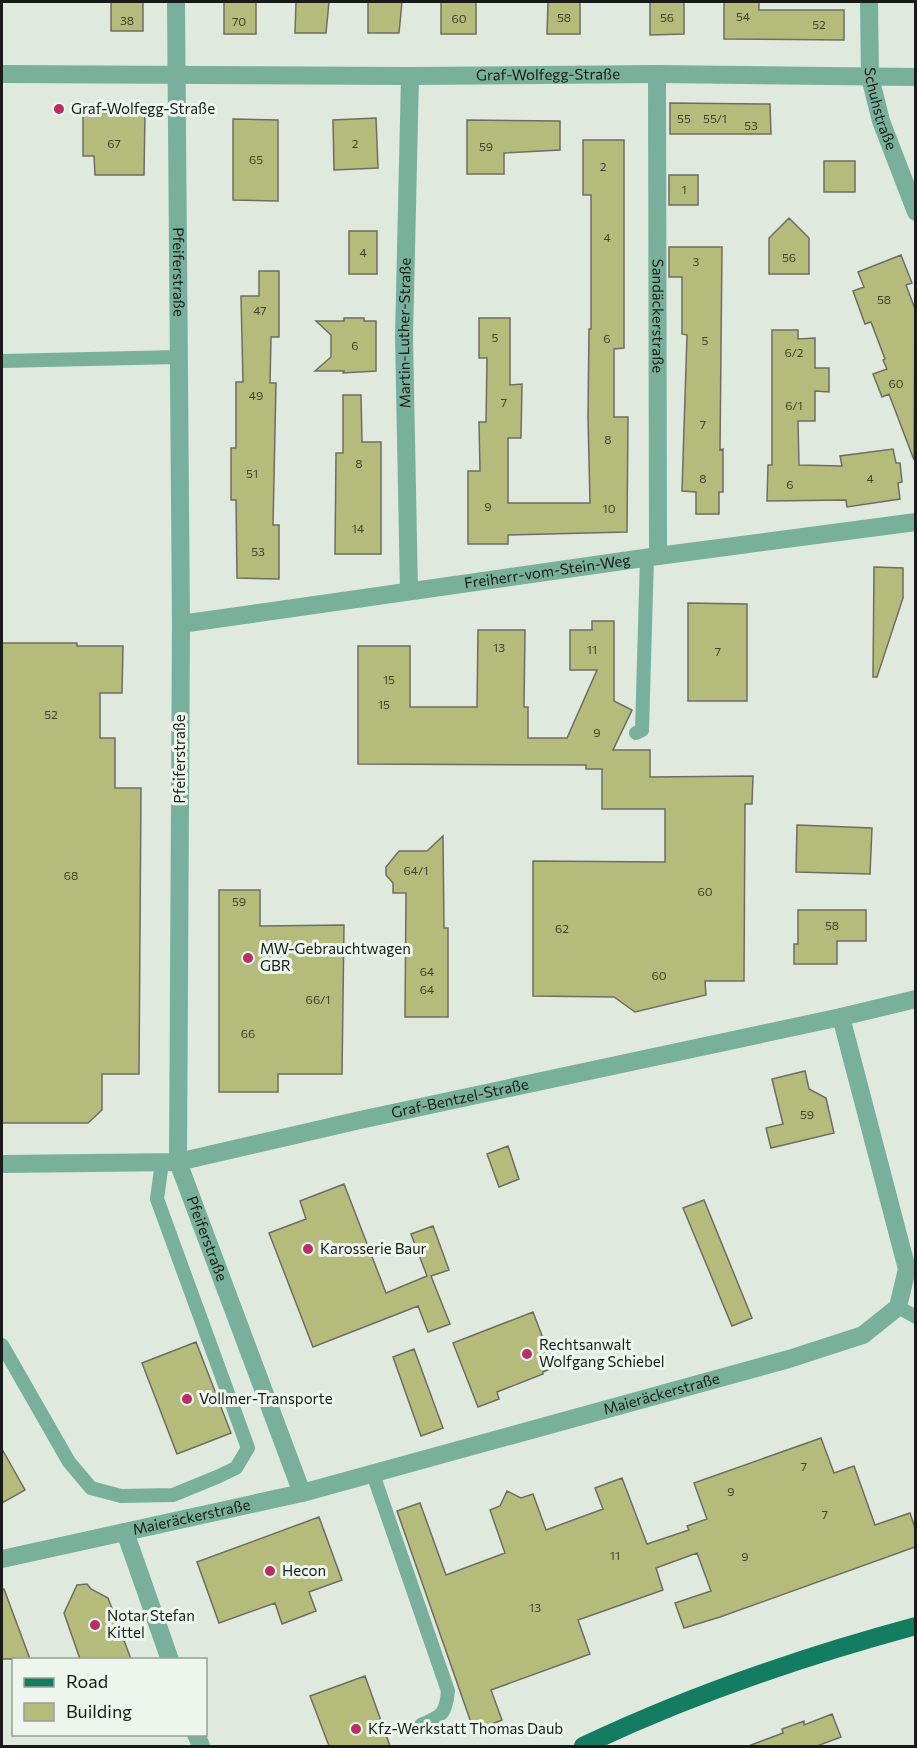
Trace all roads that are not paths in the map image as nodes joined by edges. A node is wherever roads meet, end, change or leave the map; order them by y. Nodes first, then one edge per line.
1 (176, 2) edge
2 (869, 2) edge
3 (2, 74) edge
4 (657, 74) junction
5 (178, 75) junction
6 (410, 76) junction
7 (870, 77) junction
8 (915, 77) edge
9 (915, 212) edge
10 (179, 357) junction
11 (2, 361) edge
12 (915, 522) edge
13 (652, 556) junction
14 (409, 591) junction
15 (181, 624) junction
16 (636, 732) dead end
17 (915, 999) edge
18 (841, 1017) junction
19 (170, 1162) junction
20 (2, 1164) edge
21 (898, 1307) junction
22 (915, 1317) edge
23 (2, 1346) edge
24 (373, 1474) junction
25 (302, 1493) junction
26 (125, 1532) junction
27 (2, 1559) edge
28 (915, 1626) edge
29 (170, 1658) edge
30 (421, 1725) dead end
31 (583, 1746) edge

1 - 5 street, Pfeiferstraße
2 - 7 street, Schuhstraße
3 - 5 street, Graf-Wolfegg-Straße
4 - 6 street, Graf-Wolfegg-Straße
4 - 7 street, Graf-Wolfegg-Straße
4 - 13 street, Sandäckerstraße
5 - 6 street, Graf-Wolfegg-Straße
5 - 10 street, Pfeiferstraße
6 - 14 street, Martin-Luther-Straße
7 - 8 street, Graf-Wolfegg-Straße
7 - 9 street, Schuhstraße
10 - 11 lane
10 - 15 street, Pfeiferstraße
12 - 13 street, Freiherr-vom-Stein-Weg
13 - 14 street, Freiherr-vom-Stein-Weg
13 - 16 lane
14 - 15 street, Freiherr-vom-Stein-Weg
15 - 19 street, Pfeiferstraße
17 - 18 street, Graf-Bentzel-Straße
18 - 19 street, Graf-Bentzel-Straße
18 - 21 street
19 - 20 street, Graf-Bentzel-Straße
19 - 23 lane
19 - 25 street, Pfeiferstraße
21 - 22 lane
21 - 24 street, Maieräckerstraße
24 - 25 street, Maieräckerstraße
24 - 30 lane
25 - 26 street, Maieräckerstraße
26 - 27 street, Maieräckerstraße
26 - 29 street, Maieräckerstraße
28 - 31 main road

